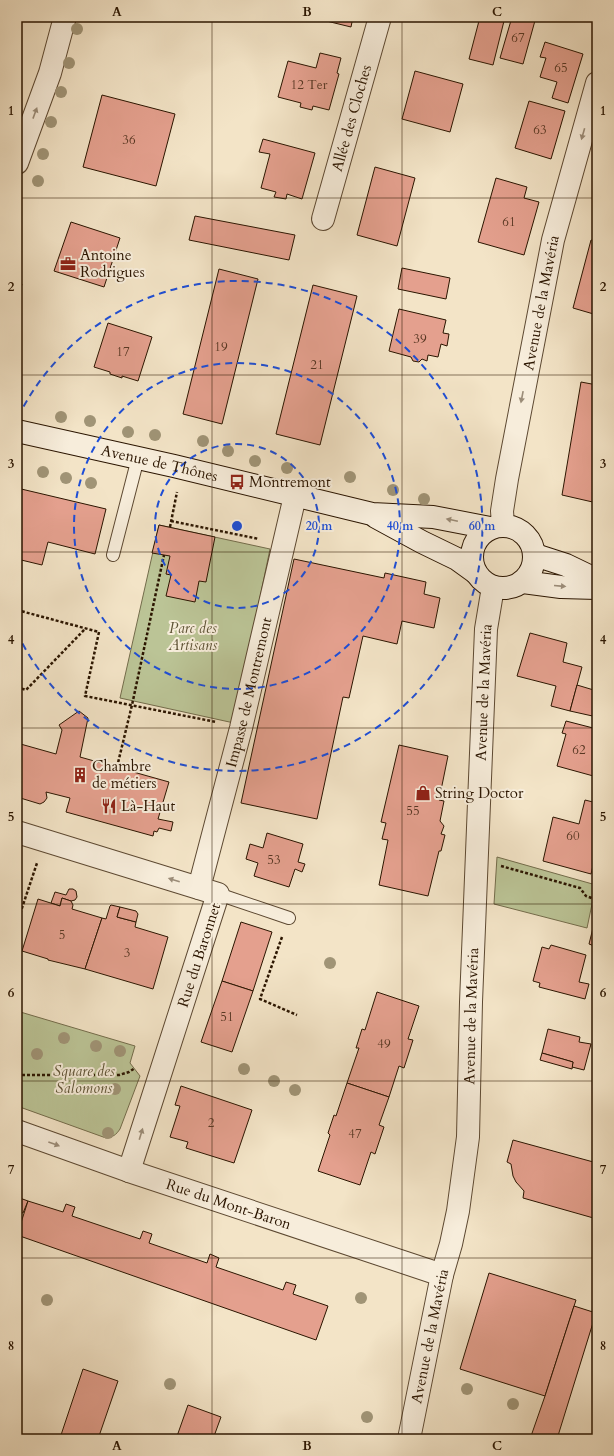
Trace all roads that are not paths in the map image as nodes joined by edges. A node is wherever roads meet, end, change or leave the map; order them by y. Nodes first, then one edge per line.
1 (65, 17) edge
2 (380, 17) edge
3 (597, 83) edge
4 (17, 162) edge
5 (323, 219) dead end
6 (17, 431) edge
7 (138, 458) junction
8 (294, 496) junction
9 (372, 514) junction
10 (496, 527) junction
11 (113, 555) dead end
12 (535, 555) junction
13 (475, 572) junction
14 (597, 580) edge
15 (523, 582) junction
16 (493, 588) junction
17 (597, 588) edge
18 (17, 832) edge
19 (209, 891) junction
20 (289, 918) road end
21 (17, 1131) edge
22 (130, 1171) junction
23 (442, 1275) junction
24 (409, 1439) edge

4 -> 1 street
2 - 5 street, Allée des Cloches
3 -> 10 street, Avenue de la Mavéria
6 - 7 street, Avenue de Thônes
7 - 8 street, Avenue de Thônes
7 - 11 lane
8 - 9 street, Avenue de Thônes
8 - 19 street, Impasse de Montremont
10 -> 9 street, Avenue de Thônes
9 - 13 street, Avenue de Thônes
10 - 12 street
10 - 13 street
12 - 14 street
12 - 15 street
13 - 16 street
15 - 16 street
15 -> 17 street
16 - 23 street, Avenue de la Mavéria
19 -> 18 street, Rue du Baronnet
19 - 20 lane
22 -> 19 street, Rue du Baronnet
21 -> 22 street, Rue du Mont-Baron
22 - 23 street, Rue du Mont-Baron
23 - 24 street, Avenue de la Mavéria

